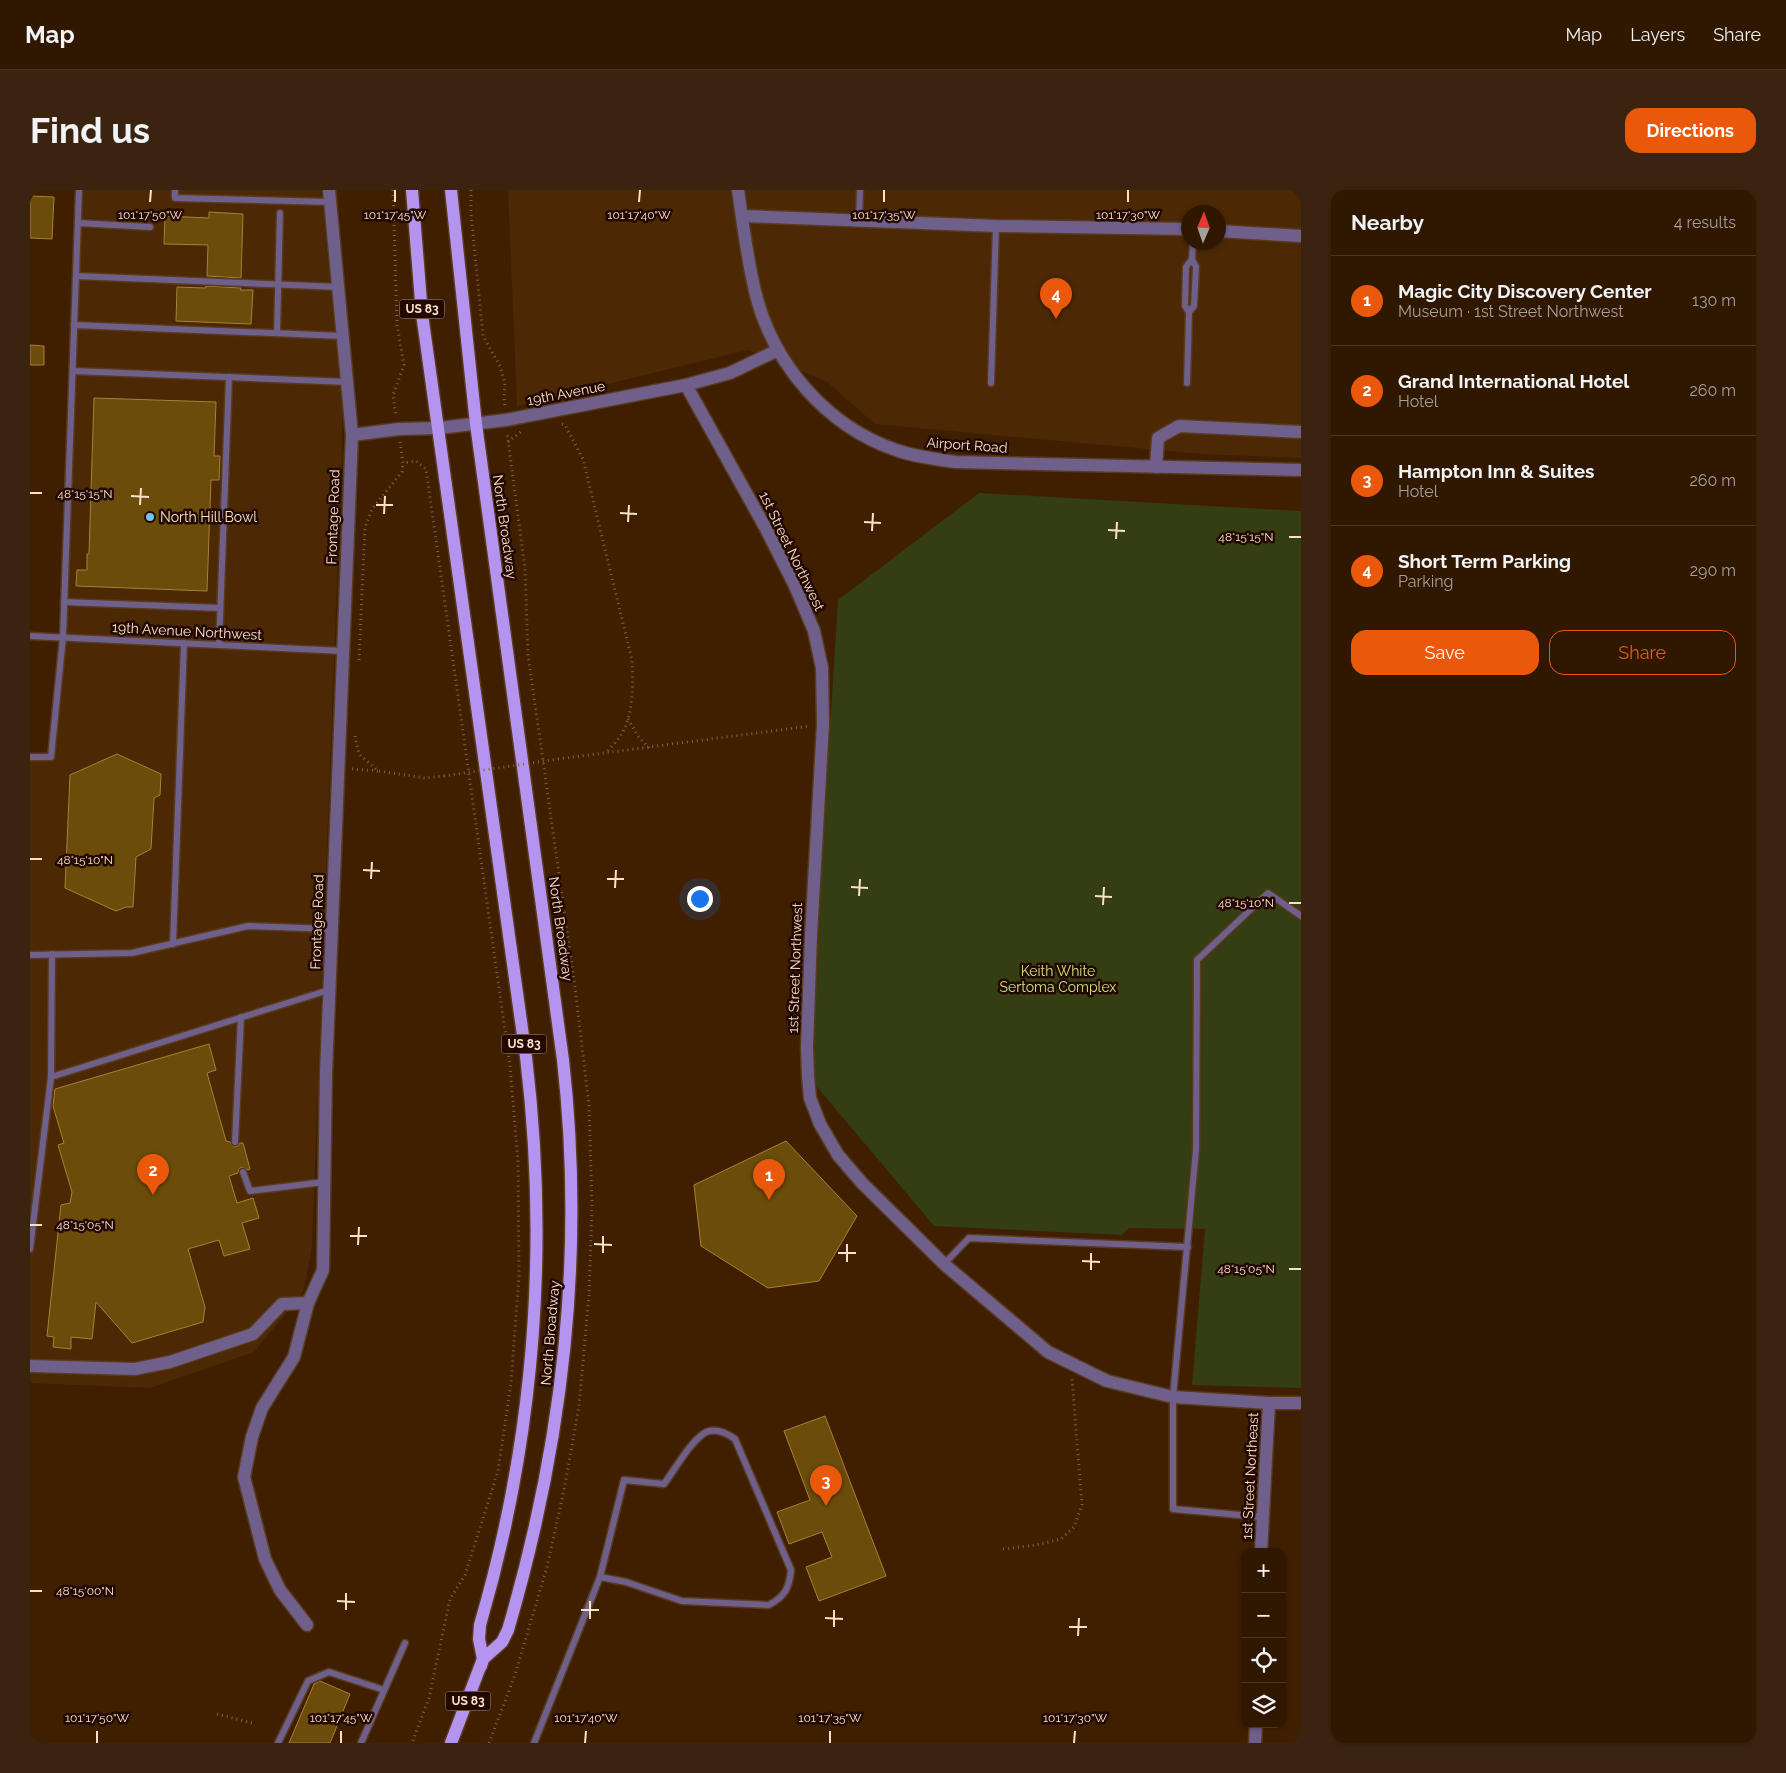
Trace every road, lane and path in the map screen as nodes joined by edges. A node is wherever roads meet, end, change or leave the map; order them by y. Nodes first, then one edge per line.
1 (79, 190) edge
2 (175, 190) edge
3 (394, 190) edge
4 (412, 190) edge
5 (451, 190) edge
6 (738, 190) edge
7 (860, 190) edge
8 (330, 196) edge
9 (280, 213) dead end
10 (742, 216) junction
11 (859, 221) junction
12 (78, 223) junction
13 (996, 226) junction
14 (150, 227) dead end
15 (1181, 229) edge
16 (1226, 231) edge
17 (1301, 236) edge
18 (1193, 250) edge
19 (76, 276) junction
20 (279, 285) junction
21 (339, 287) junction
22 (74, 325) junction
23 (277, 333) junction
24 (344, 336) junction
25 (778, 350) junction
26 (73, 372) junction
27 (229, 377) junction
28 (348, 382) junction
29 (1187, 383) dead end
30 (991, 384) dead end
31 (686, 385) junction
32 (558, 423) dead end
33 (476, 424) junction
34 (1301, 426) edge
35 (439, 428) junction
36 (399, 430) junction
37 (524, 430) dead end
38 (1262, 431) junction
39 (1301, 432) edge
40 (352, 435) junction
41 (508, 442) dead end
42 (403, 462) junction
43 (1156, 467) junction
44 (1301, 470) edge
45 (64, 602) junction
46 (220, 608) junction
47 (30, 636) edge
48 (63, 637) junction
49 (184, 643) junction
50 (219, 645) junction
51 (343, 651) junction
52 (358, 670) dead end
53 (628, 719) junction
54 (823, 724) junction
55 (355, 727) dead end
56 (650, 748) junction
57 (606, 753) junction
58 (30, 757) edge
59 (338, 768) junction
60 (378, 771) junction
61 (1301, 916) edge
62 (332, 929) junction
63 (173, 944) junction
64 (52, 954) junction
65 (30, 955) edge
66 (329, 990) junction
67 (241, 1017) junction
68 (51, 1077) junction
69 (235, 1142) dead end
70 (243, 1172) dead end
71 (324, 1182) junction
72 (1188, 1247) junction
73 (30, 1249) edge
74 (944, 1264) junction
75 (308, 1303) junction
76 (1071, 1364) junction
77 (30, 1366) edge
78 (1173, 1397) junction
79 (1269, 1403) junction
80 (1301, 1403) edge
81 (1262, 1517) junction
82 (1261, 1548) edge
83 (1002, 1549) dead end
84 (600, 1577) junction
85 (307, 1625) dead end
86 (405, 1643) dead end
87 (483, 1659) junction
88 (384, 1690) junction
89 (217, 1714) dead end
90 (252, 1723) dead end
91 (1256, 1728) edge
92 (278, 1743) edge
93 (361, 1743) edge
94 (412, 1743) edge
95 (451, 1743) edge
96 (534, 1743) edge
97 (1255, 1743) edge

1 - 12 lane
2 - 8 lane
3 - 36 path
4 - 35 main road, North Broadway / US 83
5 - 33 main road, North Broadway / US 83
6 - 10 street, Airport Road
7 - 11 lane
8 - 21 street, Frontage Road
9 - 20 lane
10 - 11 street
10 - 25 street, Airport Road
11 - 13 street
12 - 14 lane
12 - 19 lane
13 - 15 street
13 - 30 lane
16 - 17 street
18 - 29 lane
19 - 20 lane
19 - 22 lane
20 - 21 lane
20 - 23 lane
21 - 24 street, Frontage Road
22 - 23 lane
22 - 26 lane
23 - 24 lane
24 - 28 street, Frontage Road
25 - 31 street, 19th Avenue
25 - 43 street, Airport Road
26 - 27 lane
26 - 45 lane
27 - 28 lane
27 - 46 lane
28 - 40 street, Frontage Road
31 - 33 street, 19th Avenue
31 - 54 street, 1st Street Northwest
32 - 53 path
33 - 35 street, 19th Avenue
33 - 87 main road, North Broadway / US 83
34 - 38 lane
35 - 36 street, 19th Avenue
35 - 87 main road, North Broadway / US 83
36 - 40 street, 19th Avenue
36 - 42 path
37 - 41 path
38 - 39 street
38 - 43 street
40 - 51 street, Frontage Road
42 - 52 path
42 - 94 path
43 - 44 street, Airport Road
45 - 46 lane
45 - 48 lane
46 - 50 lane
47 - 48 lane, 19th Avenue Northwest
48 - 49 lane, 19th Avenue Northwest
48 - 58 lane
49 - 50 lane, 19th Avenue Northwest
49 - 63 lane
50 - 51 lane, 19th Avenue Northwest
51 - 59 street, Frontage Road
53 - 56 path
53 - 57 path
54 - 56 path
54 - 74 street, 1st Street Northwest
55 - 60 path
56 - 57 path
57 - 60 path, bridge
59 - 60 path
59 - 62 street, Frontage Road
61 - 72 lane
62 - 63 lane
62 - 66 street, Frontage Road
63 - 64 lane
64 - 65 lane
64 - 68 lane
66 - 67 lane
66 - 71 street, Frontage Road
67 - 68 lane
67 - 69 lane
68 - 73 lane
70 - 71 lane
71 - 75 street, Frontage Road
72 - 74 lane
72 - 78 lane
74 - 76 street, 1st Street Northwest
75 - 77 street
75 - 85 street, Frontage Road
76 - 78 street, 1st Street Northwest
76 - 83 path
78 - 79 street, 1st Street Northwest
78 - 81 lane
79 - 80 street, 1st Street Northwest
79 - 81 street, 1st Street Northeast
81 - 82 street, 1st Street Northeast
84 - 84 lane
84 - 96 lane
86 - 88 lane
87 - 95 main road, North Broadway / US 83
88 - 92 lane
88 - 93 lane
89 - 90 path
91 - 97 street

